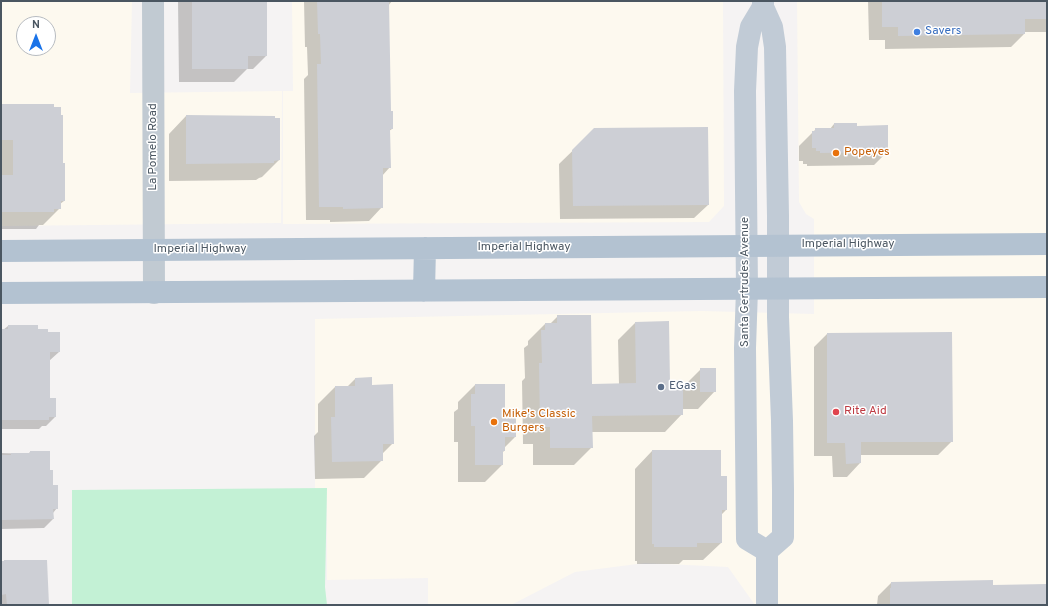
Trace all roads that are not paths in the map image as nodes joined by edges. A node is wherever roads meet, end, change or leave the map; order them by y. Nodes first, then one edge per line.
1 (153, 1) edge
2 (763, 4) edge
3 (1047, 244) edge
4 (746, 246) junction
5 (778, 246) junction
6 (425, 248) junction
7 (154, 250) junction
8 (1, 251) edge
9 (1047, 287) edge
10 (747, 289) junction
11 (778, 289) junction
12 (424, 291) junction
13 (154, 292) junction
14 (1, 293) edge
15 (767, 551) junction
16 (767, 605) edge

1 - 7 street, La Pomelo Road
2 - 4 main road, Santa Gertrudes Avenue
2 - 5 main road, Santa Gertrudes Avenue
3 - 5 main road, Imperial Highway
4 - 5 main road, Imperial Highway
4 - 6 main road, Imperial Highway
4 - 10 main road, Santa Gertrudes Avenue
5 - 11 main road, Santa Gertrudes Avenue
6 - 7 main road, Imperial Highway
6 - 12 main road
7 - 8 main road, Imperial Highway
7 - 13 street, La Pomelo Road
9 - 11 main road
10 - 11 main road
10 - 12 main road
10 - 15 main road, Santa Gertrudes Avenue
11 - 15 main road, Santa Gertrudes Avenue
12 - 13 main road
13 - 14 main road
15 - 16 main road

